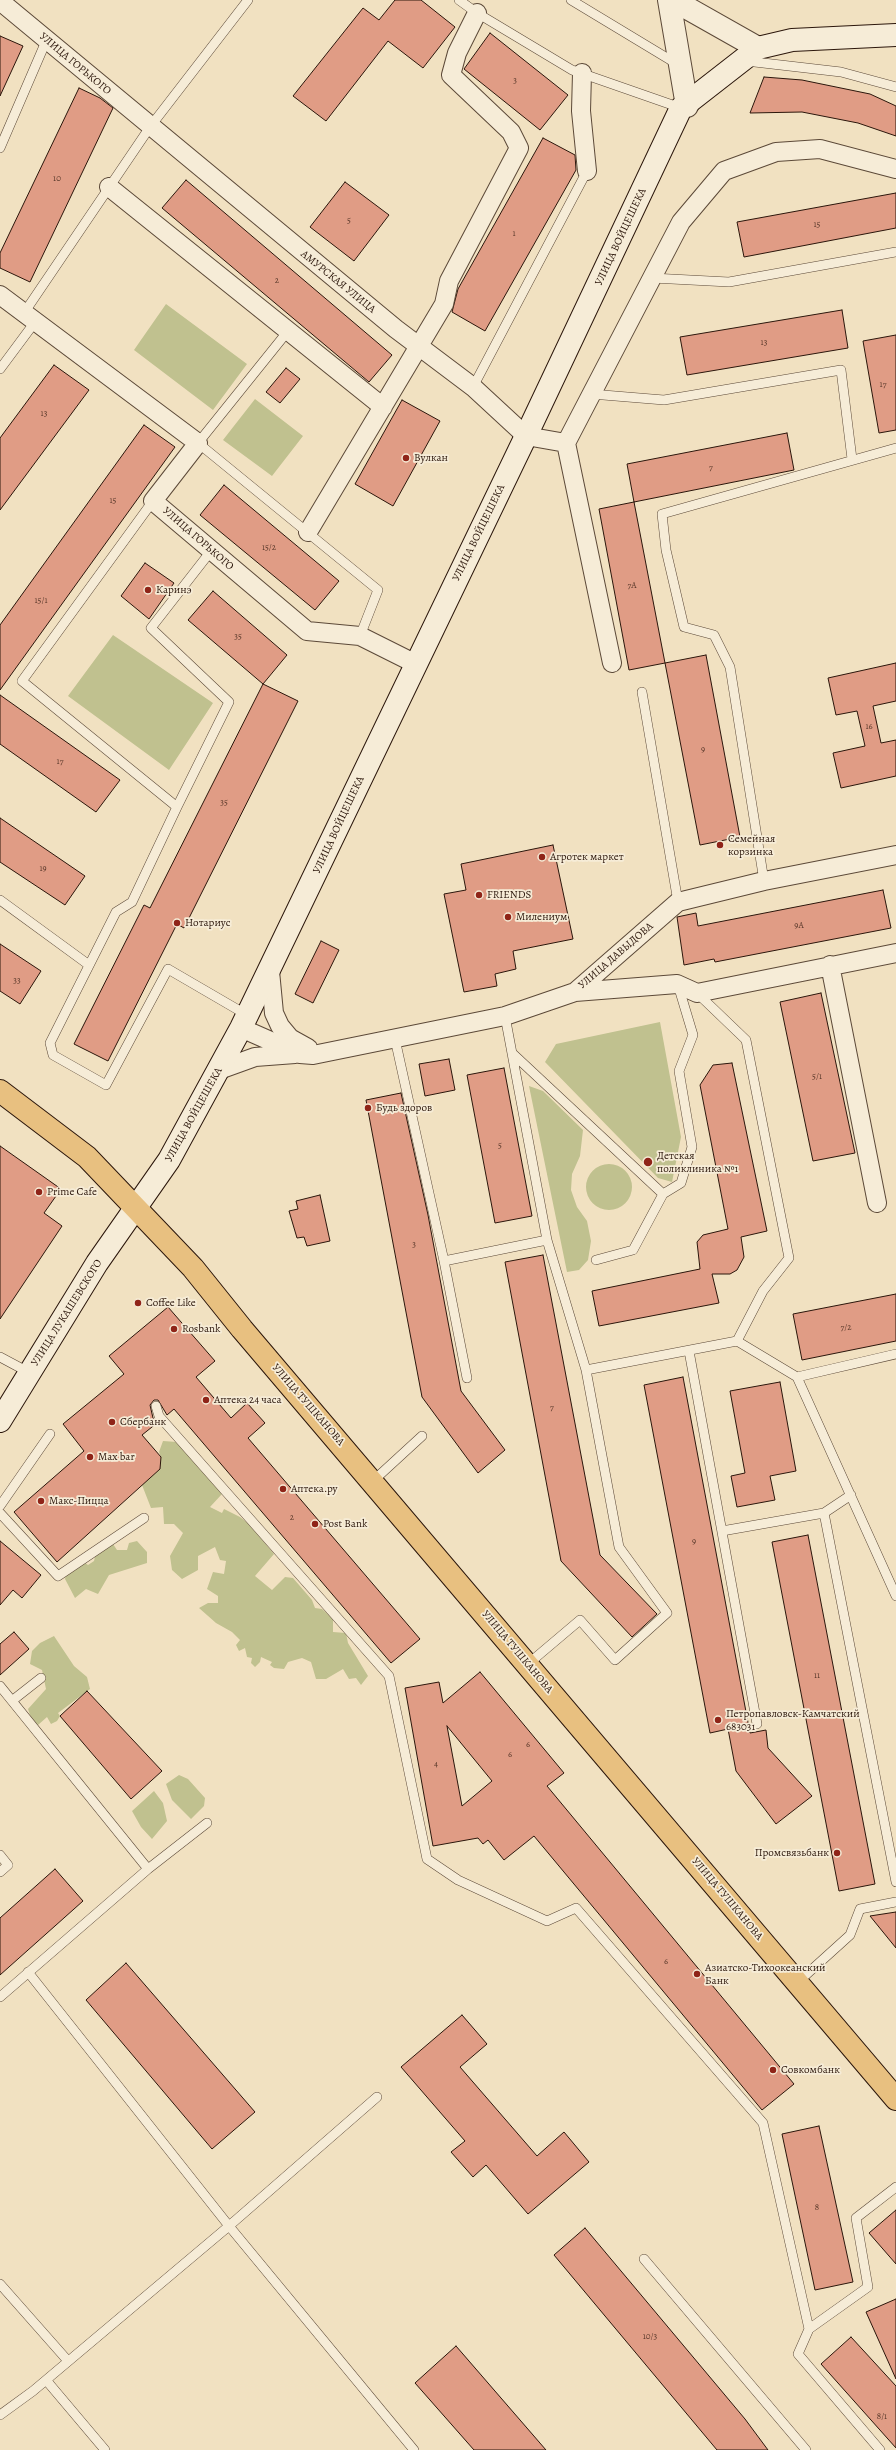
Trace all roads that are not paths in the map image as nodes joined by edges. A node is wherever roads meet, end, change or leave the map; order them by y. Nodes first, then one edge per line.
1 (248, 0) edge
2 (459, 0) edge
3 (571, 0) edge
4 (669, 0) edge
5 (673, 0) edge
6 (0, 1) edge
7 (476, 13) junction
8 (896, 35) edge
9 (47, 40) junction
10 (750, 54) junction
11 (680, 66) junction
12 (582, 73) junction
13 (896, 87) edge
14 (684, 107) junction
15 (150, 127) junction
16 (0, 148) edge
17 (896, 169) edge
18 (588, 171) joint
19 (110, 187) junction
20 (896, 252) edge
21 (652, 278) junction
22 (0, 295) edge
23 (29, 318) junction
24 (288, 330) junction
25 (419, 346) junction
26 (0, 368) edge
27 (473, 387) junction
28 (591, 394) junction
29 (382, 407) junction
30 (526, 436) junction
31 (198, 443) junction
32 (566, 443) junction
33 (896, 448) edge
34 (852, 459) junction
35 (153, 501) junction
36 (308, 532) junction
37 (211, 551) junction
38 (360, 636) junction
39 (612, 663) dead end
40 (416, 664) junction
41 (642, 692) dead end
42 (177, 807) junction
43 (896, 855) edge
44 (764, 881) junction
45 (0, 900) edge
46 (678, 902) junction
47 (896, 953) edge
48 (89, 965) junction
49 (830, 965) junction
50 (270, 971) junction
51 (677, 984) junction
52 (575, 992) junction
53 (697, 993) junction
54 (505, 1016) junction
55 (244, 1022) junction
56 (395, 1039) junction
57 (512, 1053) junction
58 (300, 1054) junction
59 (327, 1054) junction
60 (219, 1070) junction
61 (0, 1091) edge
62 (663, 1194) junction
63 (877, 1203) dead end
64 (137, 1206) junction
65 (547, 1240) junction
66 (596, 1260) dead end
67 (444, 1261) junction
68 (737, 1341) junction
69 (688, 1351) junction
70 (896, 1354) edge
71 (0, 1357) edge
72 (586, 1370) junction
73 (30, 1373) junction
74 (797, 1377) junction
75 (467, 1378) dead end
76 (156, 1406) dead end
77 (0, 1421) edge
78 (50, 1434) dead end
79 (422, 1436) dead end
80 (373, 1481) junction
81 (851, 1495) junction
82 (0, 1506) edge
83 (824, 1513) junction
84 (0, 1514) edge
85 (144, 1518) dead end
86 (722, 1531) junction
87 (882, 1561) junction
88 (896, 1575) edge
89 (896, 1596) edge
90 (528, 1664) junction
91 (41, 1678) dead end
92 (0, 1686) edge
93 (13, 1700) junction
94 (757, 1724) dead end
95 (207, 1823) dead end
96 (0, 1855) edge
97 (148, 1869) junction
98 (0, 1872) edge
99 (896, 1882) edge
100 (896, 1902) edge
101 (28, 1972) junction
102 (798, 1982) junction
103 (0, 1997) edge
104 (377, 2097) dead end
105 (896, 2099) edge
106 (896, 2187) edge
107 (229, 2226) junction
108 (644, 2259) dead end
109 (0, 2284) edge
110 (808, 2329) junction
111 (68, 2361) junction
112 (46, 2380) junction
113 (0, 2415) edge
114 (105, 2450) edge
115 (414, 2450) edge
116 (806, 2450) edge
117 (880, 2450) edge

1 - 15 lane
2 - 7 lane
3 - 11 lane
4 - 11 main road
5 - 10 main road
6 - 9 street, УЛИЦА ГОРЬКОГО
7 - 12 lane
7 - 25 street
8 - 10 main road
9 - 15 street, УЛИЦА ГОРЬКОГО
9 - 16 lane
10 - 13 lane
10 - 14 main road
11 - 14 main road
12 - 14 lane
12 - 18 street
14 - 30 main road, УЛИЦА ВОЙЦЕШЕКА
15 - 19 lane
15 - 25 street, АМУРСКАЯ УЛИЦА
17 - 21 street
18 - 27 lane
19 - 23 lane
19 - 24 street
20 - 21 lane
21 - 28 street
22 - 23 street
23 - 26 lane
23 - 31 street
24 - 29 street
24 - 31 lane
25 - 27 street, АМУРСКАЯ УЛИЦА
25 - 29 street
27 - 30 street, АМУРСКАЯ УЛИЦА
28 - 32 street
28 - 34 lane
29 - 36 street
30 - 32 street
30 - 40 main road, УЛИЦА ВОЙЦЕШЕКА
31 - 35 street, УЛИЦА ГОРЬКОГО
31 - 36 lane
32 - 39 street
33 - 34 lane
34 - 44 lane
35 - 37 street, УЛИЦА ГОРЬКОГО
35 - 42 lane
36 - 38 lane
37 - 38 street, УЛИЦА ГОРЬКОГО
37 - 42 lane
38 - 40 street, УЛИЦА ГОРЬКОГО
40 - 50 main road, УЛИЦА ВОЙЦЕШЕКА
41 - 46 lane
42 - 48 lane
43 - 44 street, УЛИЦА ДАВЫДОВА
44 - 46 street, УЛИЦА ДАВЫДОВА
45 - 48 lane
46 - 52 street, УЛИЦА ДАВЫДОВА
47 - 49 street
48 - 55 lane
49 - 53 street
49 - 63 street
50 - 55 main road, УЛИЦА ВОЙЦЕШЕКА
50 - 59 street
51 - 52 street
51 - 53 street
51 - 62 lane
52 - 54 street, УЛИЦА ДАВЫДОВА
53 - 68 lane
54 - 56 street, УЛИЦА ДАВЫДОВА
54 - 57 lane
55 - 58 street, УЛИЦА ДАВЫДОВА
55 - 60 main road, УЛИЦА ВОЙЦЕШЕКА
56 - 59 street, УЛИЦА ДАВЫДОВА
56 - 67 lane
57 - 62 lane
57 - 65 lane
58 - 59 street, УЛИЦА ДАВЫДОВА
58 - 60 street
60 - 64 main road, УЛИЦА ВОЙЦЕШЕКА
61 - 64 main road, УЛИЦА ТУШКАНОВА
62 - 66 lane
64 - 73 main road, УЛИЦА ЛУКАШЕВСКОГО
64 - 80 main road, УЛИЦА ТУШКАНОВА
65 - 67 lane
65 - 72 lane
67 - 75 lane
68 - 69 lane
68 - 74 lane
69 - 72 lane
69 - 86 lane
70 - 74 lane
71 - 73 lane
72 - 90 lane
73 - 77 main road, УЛИЦА ЛУКАШЕВСКОГО
74 - 81 lane
76 - 110 lane
78 - 82 lane
79 - 80 lane
80 - 90 main road, УЛИЦА ТУШКАНОВА
81 - 83 lane
81 - 87 lane
83 - 86 lane
83 - 99 lane
84 - 85 lane
86 - 94 lane
87 - 88 lane
87 - 89 lane
90 - 102 main road, УЛИЦА ТУШКАНОВА
91 - 93 lane
92 - 93 lane
93 - 97 lane
95 - 97 lane
96 - 98 lane
97 - 101 lane
100 - 102 lane
101 - 103 lane
101 - 107 lane
102 - 105 main road, УЛИЦА ТУШКАНОВА
104 - 107 lane
106 - 110 lane
107 - 111 lane
107 - 115 lane
108 - 116 lane
109 - 111 lane
110 - 117 lane
111 - 112 lane
112 - 113 lane
112 - 114 lane

